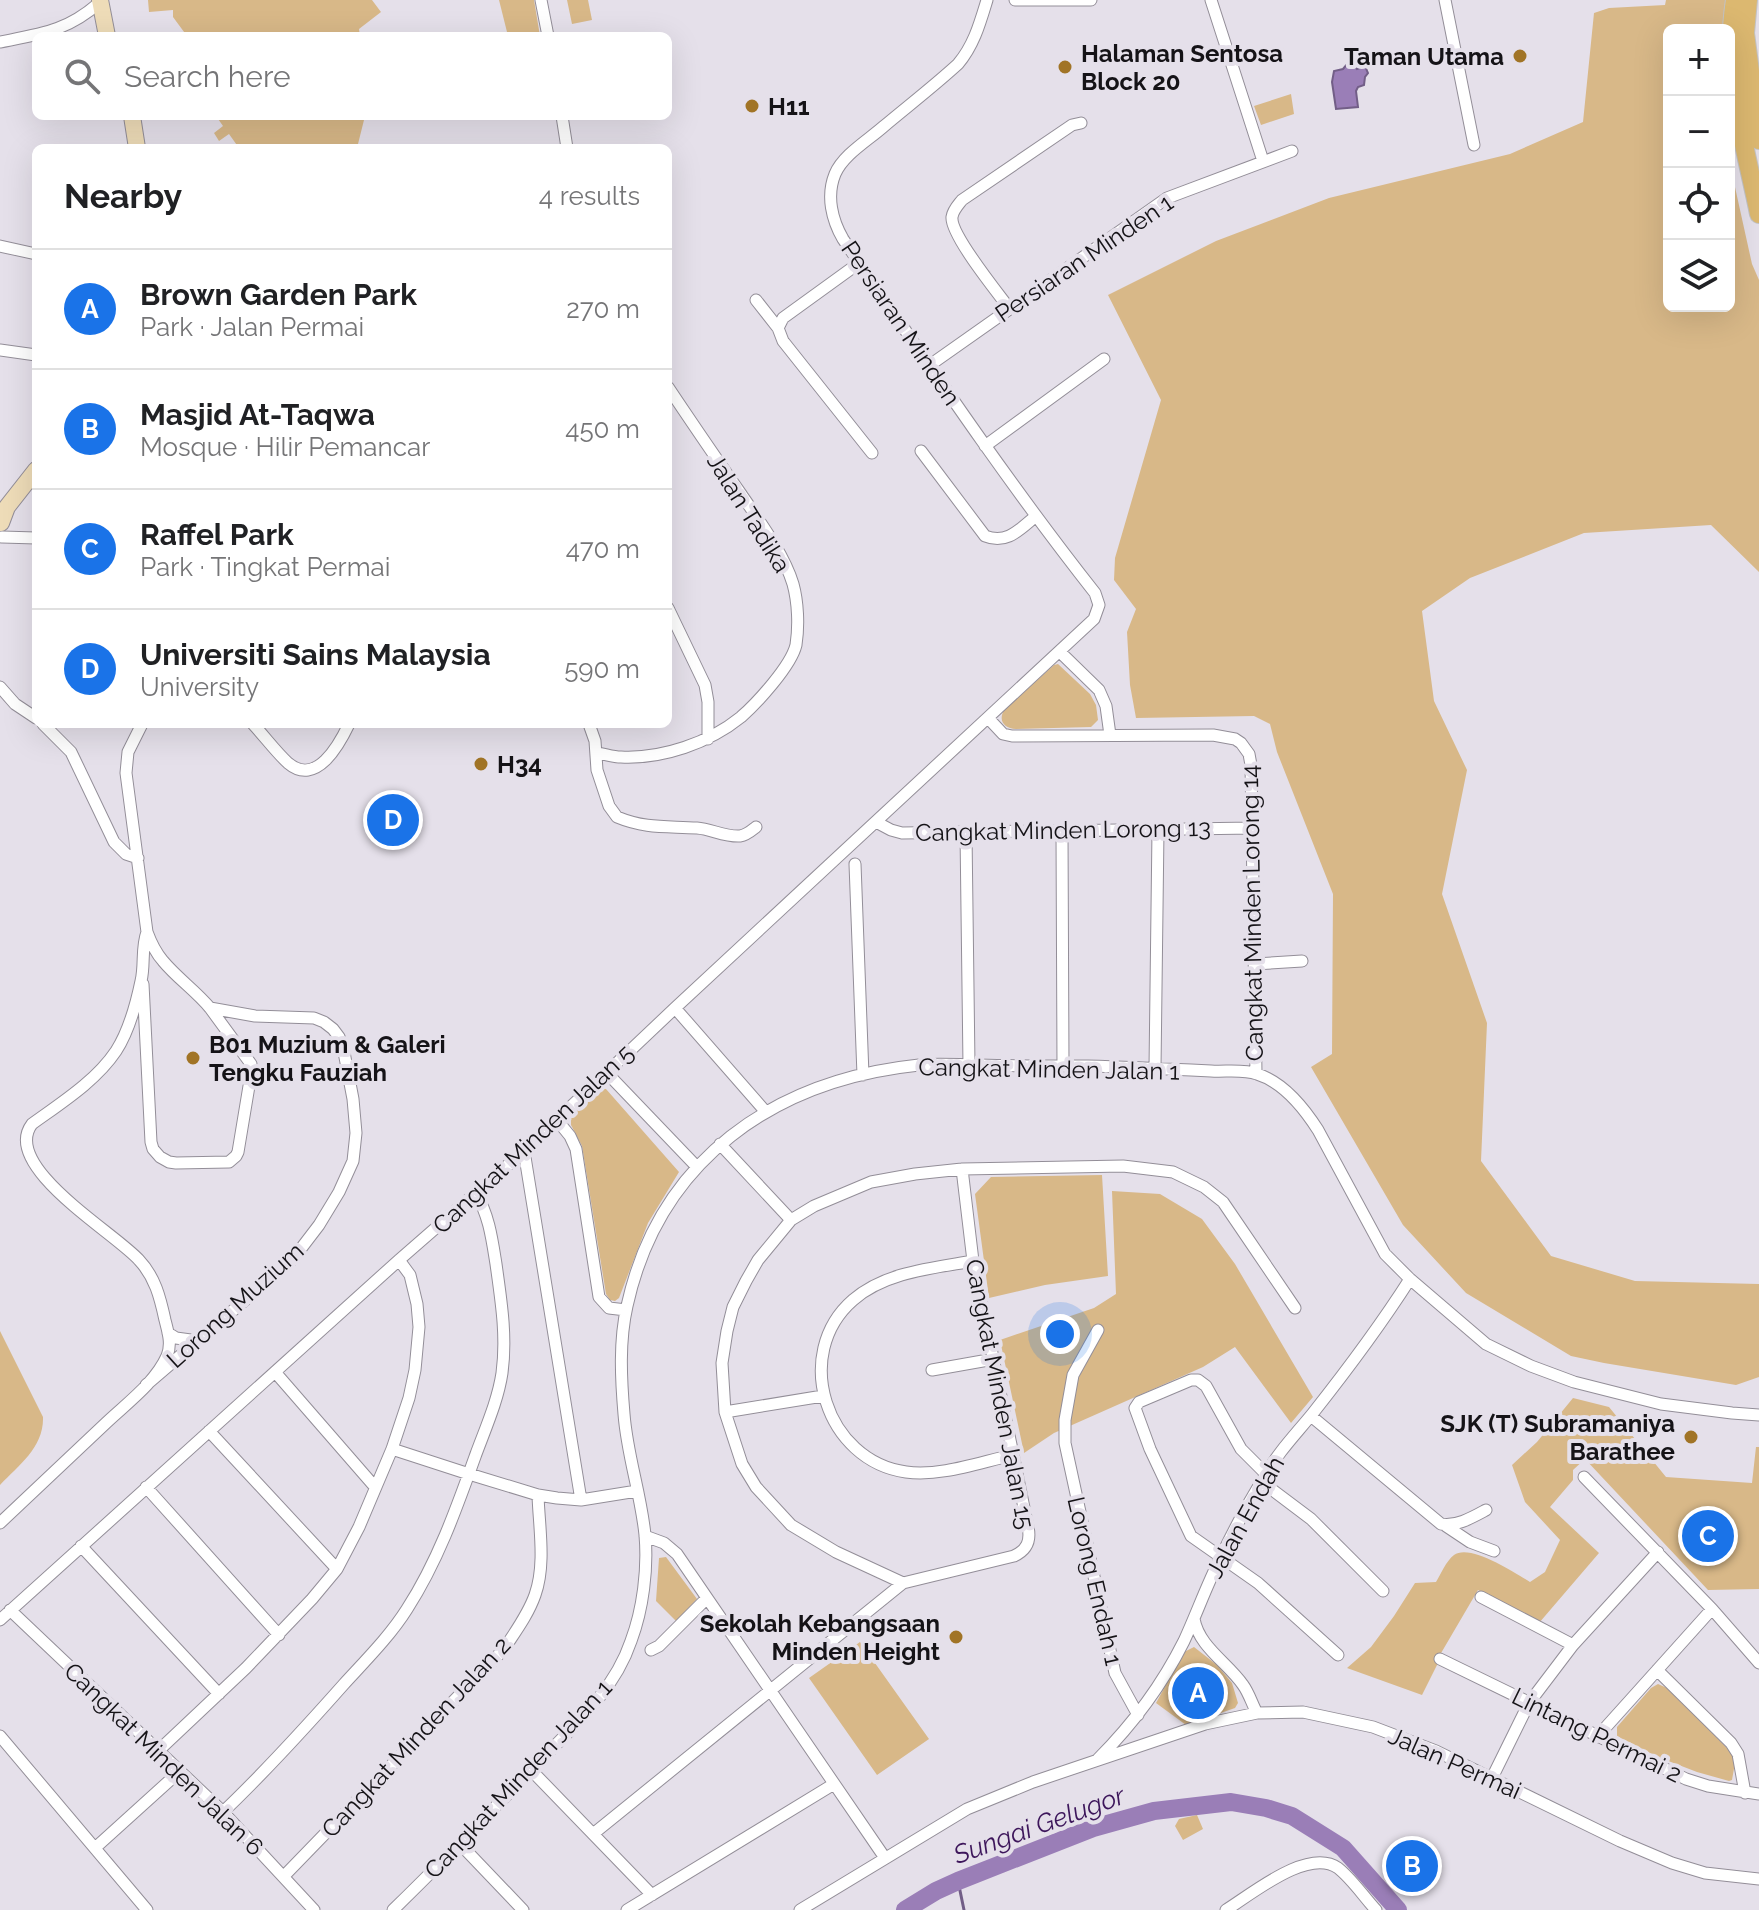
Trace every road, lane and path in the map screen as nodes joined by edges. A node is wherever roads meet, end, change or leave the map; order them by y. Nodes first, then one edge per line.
1 (541, 0) edge
2 (987, 0) edge
3 (1015, 0) edge
4 (1091, 0) edge
5 (1211, 0) edge
6 (1445, 0) edge
7 (1735, 0) edge
8 (1748, 0) edge
9 (103, 1) edge
10 (50, 32) edge
11 (107, 32) edge
12 (115, 32) edge
13 (547, 32) edge
14 (32, 36) edge
15 (0, 42) edge
16 (1748, 63) junction
17 (1759, 88) edge
18 (123, 120) edge
19 (133, 120) edge
20 (563, 120) edge
21 (1081, 123) dead end
22 (1759, 140) edge
23 (126, 144) edge
24 (136, 144) edge
25 (566, 144) edge
26 (1474, 145) dead end
27 (1292, 151) dead end
28 (1263, 161) junction
29 (1759, 214) edge
30 (0, 246) edge
31 (32, 253) edge
32 (859, 263) junction
33 (756, 300) dead end
34 (1009, 308) junction
35 (778, 328) junction
36 (0, 350) edge
37 (32, 354) edge
38 (1104, 359) dead end
39 (930, 365) junction
40 (672, 393) edge
41 (985, 446) junction
42 (921, 451) dead end
43 (872, 453) dead end
44 (32, 459) edge
45 (32, 475) edge
46 (0, 501) edge
47 (1036, 516) junction
48 (1, 530) edge
49 (32, 537) edge
50 (672, 616) edge
51 (1060, 652) junction
52 (0, 687) edge
53 (32, 715) edge
54 (988, 718) junction
55 (47, 728) edge
56 (140, 728) edge
57 (257, 728) edge
58 (347, 728) edge
59 (590, 728) edge
60 (1110, 735) junction
61 (708, 739) junction
62 (597, 753) junction
63 (876, 822) junction
64 (756, 827) dead end
65 (1253, 828) junction
66 (1158, 830) junction
67 (1062, 832) junction
68 (966, 833) junction
69 (138, 858) junction
70 (855, 864) dead end
71 (147, 932) junction
72 (1302, 961) dead end
73 (166, 964) junction
74 (1255, 964) junction
75 (142, 976) junction
76 (210, 1008) junction
77 (675, 1008) junction
78 (969, 1065) junction
79 (1063, 1066) junction
80 (1155, 1068) junction
81 (606, 1072) junction
82 (1256, 1073) junction
83 (863, 1075) junction
84 (765, 1111) junction
85 (557, 1120) junction
86 (720, 1144) junction
87 (524, 1151) junction
88 (697, 1167) junction
89 (962, 1169) junction
90 (476, 1194) junction
91 (791, 1220) junction
92 (399, 1260) junction
93 (973, 1261) junction
94 (1410, 1279) junction
95 (1295, 1308) dead end
96 (626, 1310) junction
97 (1098, 1330) dead end
98 (168, 1333) junction
99 (198, 1341) junction
100 (994, 1359) junction
101 (932, 1370) dead end
102 (275, 1372) junction
103 (146, 1385) junction
104 (823, 1396) junction
105 (725, 1412) junction
106 (1759, 1415) edge
107 (1311, 1416) junction
108 (209, 1431) junction
109 (392, 1449) junction
110 (1013, 1455) junction
111 (469, 1474) junction
112 (1584, 1477) dead end
113 (1264, 1478) junction
114 (146, 1487) junction
115 (375, 1487) junction
116 (637, 1491) junction
117 (538, 1495) junction
118 (581, 1500) junction
119 (1486, 1510) dead end
120 (0, 1523) edge
121 (1446, 1526) junction
122 (645, 1536) junction
123 (81, 1546) junction
124 (1494, 1551) dead end
125 (1658, 1552) junction
126 (1220, 1558) junction
127 (337, 1569) junction
128 (903, 1583) junction
129 (1383, 1591) dead end
130 (1481, 1597) dead end
131 (707, 1598) junction
132 (1712, 1609) junction
133 (10, 1610) junction
134 (1194, 1618) junction
135 (0, 1620) edge
136 (279, 1635) junction
137 (1183, 1642) junction
138 (1204, 1642) junction
139 (1573, 1645) junction
140 (651, 1650) dead end
141 (1338, 1655) dead end
142 (1440, 1659) dead end
143 (1759, 1663) edge
144 (1657, 1670) junction
145 (770, 1690) junction
146 (219, 1694) junction
147 (1529, 1703) junction
148 (1257, 1713) junction
149 (1138, 1715) junction
150 (1127, 1728) junction
151 (0, 1736) edge
152 (1597, 1737) junction
153 (1140, 1746) junction
154 (158, 1751) junction
155 (1094, 1762) junction
156 (531, 1770) junction
157 (179, 1772) junction
158 (1492, 1778) junction
159 (834, 1784) junction
160 (1745, 1793) junction
161 (1759, 1794) edge
162 (223, 1812) junction
163 (593, 1834) junction
164 (460, 1844) junction
165 (95, 1848) junction
166 (885, 1858) junction
167 (284, 1876) junction
168 (1759, 1879) edge
169 (652, 1895) junction
170 (147, 1910) edge
171 (314, 1910) edge
172 (393, 1910) edge
173 (523, 1910) edge
174 (627, 1910) edge
175 (800, 1910) edge
176 (1226, 1910) edge
177 (1376, 1910) edge

1 - 13 street
2 - 32 street, Persiaran Minden
3 - 4 street
5 - 28 street
6 - 26 street
7 - 29 main road
8 - 16 main road
9 - 10 street
9 - 11 street
9 - 12 street
14 - 15 street
16 - 17 main road
16 - 22 main road
18 - 23 street
19 - 24 street
20 - 25 street
21 - 34 street
27 - 28 street, Persiaran Minden 1
28 - 34 street, Persiaran Minden 1
30 - 31 street
32 - 35 street
32 - 39 street, Persiaran Minden
33 - 35 street
34 - 39 street, Persiaran Minden 1
35 - 43 street
36 - 37 street
38 - 41 street
39 - 41 street, Persiaran Minden
40 - 61 street, Jalan Tadika
41 - 47 street, Persiaran Minden
42 - 47 street
44 - 46 street
45 - 48 street
47 - 51 street, Persiaran Minden
48 - 49 street
50 - 61 street
51 - 54 street, Cangkat Minden Jalan 5
51 - 60 street
52 - 53 street
54 - 60 street, Cangkat Minden Lorong 14
54 - 63 street, Cangkat Minden Jalan 5
55 - 69 street
56 - 69 street
57 - 58 street
59 - 62 street
60 - 65 street, Cangkat Minden Lorong 14
61 - 62 street, Jalan Tadika
62 - 64 street
63 - 68 street, Cangkat Minden Lorong 13
63 - 77 street, Cangkat Minden Jalan 5
65 - 66 street, Cangkat Minden Lorong 13
65 - 74 street, Cangkat Minden Lorong 14
66 - 67 street, Cangkat Minden Lorong 13
66 - 80 street
67 - 68 street, Cangkat Minden Lorong 13
67 - 79 street
68 - 78 street
69 - 71 street
70 - 83 street
71 - 73 street
71 - 75 street
72 - 74 street
73 - 75 street
73 - 76 street
74 - 82 street, Cangkat Minden Lorong 14
75 - 76 street
75 - 98 street
76 - 99 street, Lorong Muzium
77 - 81 street, Cangkat Minden Jalan 5
77 - 84 street
78 - 79 street, Cangkat Minden Jalan 1
78 - 83 street, Cangkat Minden Jalan 1
79 - 80 street, Cangkat Minden Jalan 1
80 - 82 street, Cangkat Minden Jalan 1
81 - 85 street, Cangkat Minden Jalan 5
81 - 88 street
82 - 94 street, Cangkat Minden Jalan 1
83 - 84 street, Cangkat Minden Jalan 1
84 - 86 street, Cangkat Minden Jalan 1
85 - 87 street, Cangkat Minden Jalan 5
85 - 96 street
86 - 88 street, Cangkat Minden Jalan 1
86 - 91 street
87 - 90 street, Cangkat Minden Jalan 5
87 - 118 street
88 - 96 street, Cangkat Minden Jalan 1
89 - 91 street
89 - 93 street, Cangkat Minden Jalan 15
89 - 95 street
90 - 92 street, Cangkat Minden Jalan 5
90 - 111 street
91 - 105 street
92 - 102 street, Cangkat Minden Jalan 5
92 - 109 street
93 - 100 street, Cangkat Minden Jalan 15
93 - 104 street
94 - 106 street, Cangkat Minden Jalan 1
94 - 107 street, Jalan Endah
96 - 116 street, Cangkat Minden Jalan 1
97 - 149 street, Lorong Endah 1
98 - 99 street
98 - 103 street
99 - 103 street, Lorong Muzium
100 - 101 street
100 - 110 street, Cangkat Minden Jalan 15
102 - 108 street, Cangkat Minden Jalan 5
102 - 115 street
103 - 120 street
104 - 105 street
104 - 110 street
105 - 128 street
107 - 113 street, Jalan Endah
107 - 121 street
108 - 114 street, Cangkat Minden Jalan 5
108 - 127 street
109 - 111 street
109 - 115 street
110 - 128 street, Cangkat Minden Jalan 15
111 - 117 street
111 - 162 street
112 - 125 street
113 - 126 street, Jalan Endah
113 - 126 street
113 - 129 street
114 - 123 street, Cangkat Minden Jalan 5
114 - 136 street
115 - 127 street
116 - 118 street
116 - 122 street, Cangkat Minden Jalan 1
117 - 118 street
117 - 167 street, Cangkat Minden Jalan 2
119 - 121 street
121 - 124 street
122 - 131 street
122 - 156 street, Cangkat Minden Jalan 1
123 - 133 street, Cangkat Minden Jalan 5
123 - 146 street
125 - 132 street
125 - 139 street
126 - 134 street, Jalan Endah
126 - 141 street
127 - 136 street
128 - 145 street
130 - 139 street
131 - 140 street
131 - 145 street
132 - 143 street
132 - 144 street
133 - 135 street, Cangkat Minden Jalan 5
133 - 154 street, Cangkat Minden Jalan 6
134 - 137 street, Jalan Endah
134 - 138 street
136 - 146 street
137 - 138 street
137 - 149 street, Jalan Endah
138 - 148 street
139 - 147 street
142 - 147 street, Lintang Permai 2
144 - 152 street
144 - 160 street
145 - 159 street
145 - 163 street
146 - 154 street
147 - 152 street, Lintang Permai 2
147 - 158 street
148 - 153 street, Jalan Permai
148 - 158 street, Jalan Permai
149 - 150 street, Jalan Endah
150 - 153 street
150 - 155 street, Jalan Endah
151 - 165 street
152 - 160 street, Lintang Permai 2
153 - 155 street, Jalan Permai
154 - 157 street, Cangkat Minden Jalan 6
155 - 166 street, Jalan Permai
156 - 163 street
156 - 164 street, Cangkat Minden Jalan 1
157 - 162 street, Cangkat Minden Jalan 6
157 - 165 street
158 - 168 street, Jalan Permai
159 - 166 street
159 - 169 street
160 - 161 street, Lintang Permai 2
162 - 167 street, Cangkat Minden Jalan 6
163 - 169 street
164 - 172 street, Cangkat Minden Jalan 1
164 - 173 street
165 - 170 street
166 - 175 street, Jalan Permai
167 - 171 street, Cangkat Minden Jalan 6
169 - 174 street
176 - 177 street

